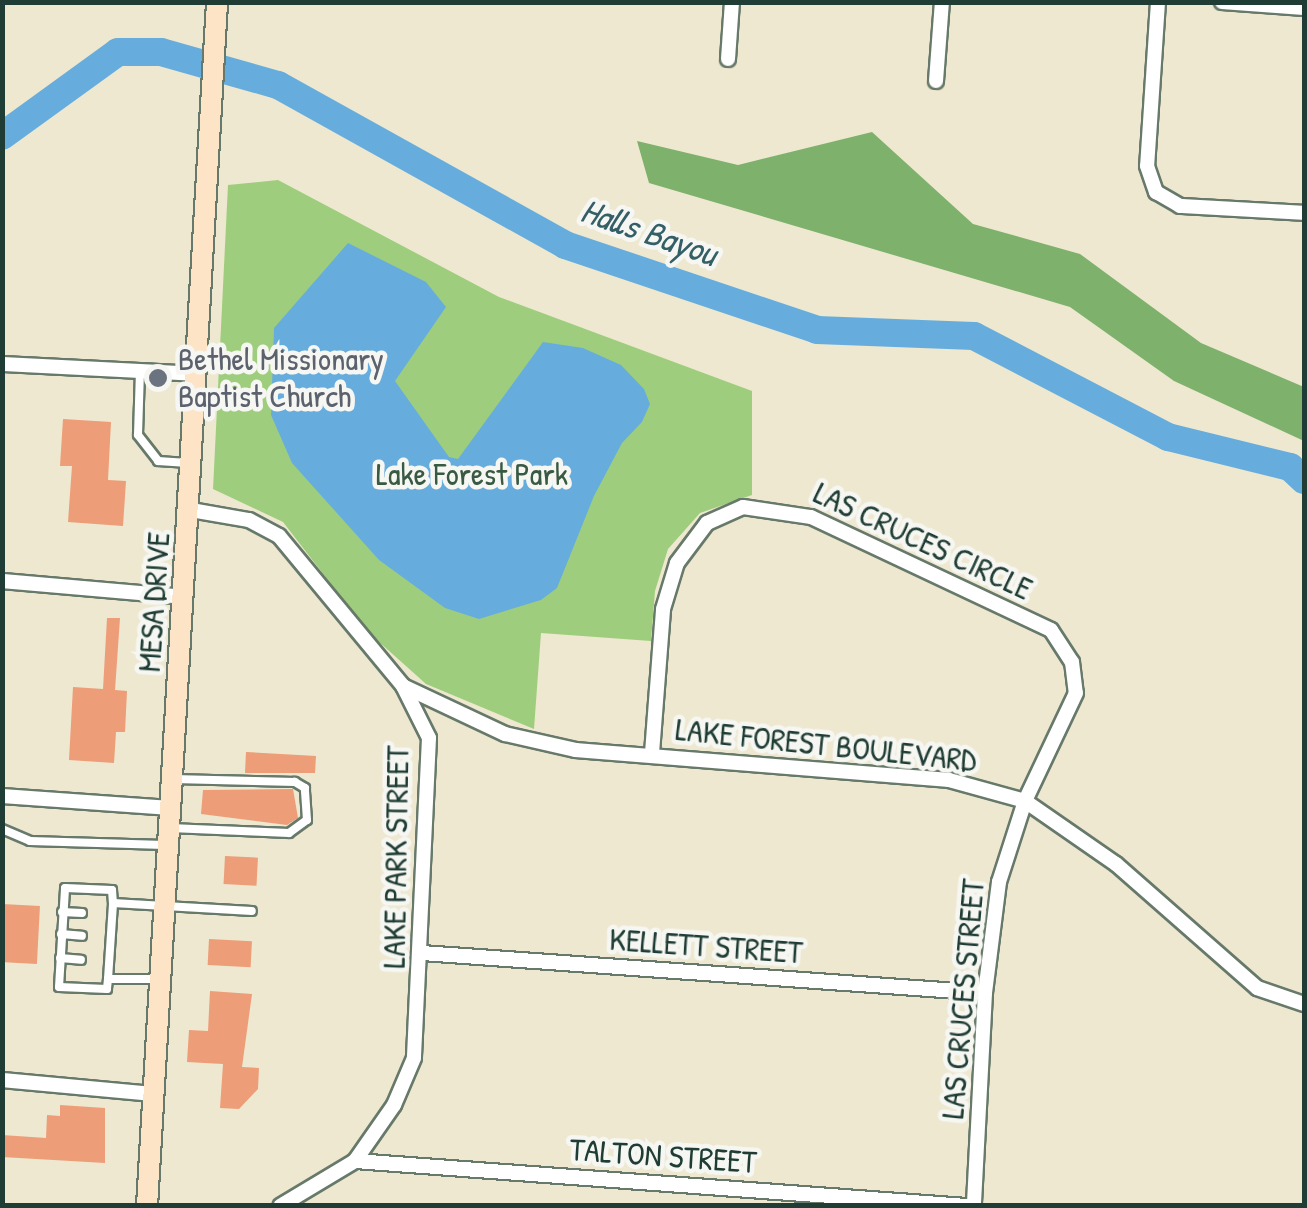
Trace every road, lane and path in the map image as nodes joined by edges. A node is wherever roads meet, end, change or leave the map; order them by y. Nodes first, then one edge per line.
1 (217, 2) edge
2 (732, 2) edge
3 (942, 2) edge
4 (1158, 2) edge
5 (1222, 2) edge
6 (1304, 8) edge
7 (728, 59) dead end
8 (936, 80) dead end
9 (1304, 213) edge
10 (2, 364) edge
11 (140, 371) junction
12 (197, 374) junction
13 (193, 463) junction
14 (190, 510) junction
15 (2, 581) edge
16 (184, 597) junction
17 (403, 686) junction
18 (652, 753) junction
19 (173, 779) junction
20 (2, 796) edge
21 (1025, 801) junction
22 (170, 827) junction
23 (2, 829) edge
24 (113, 903) junction
25 (164, 905) junction
26 (252, 911) dead end
27 (62, 912) junction
28 (82, 914) dead end
29 (101, 914) dead end
30 (112, 915) junction
31 (61, 934) junction
32 (82, 936) dead end
33 (96, 936) dead end
34 (111, 937) junction
35 (422, 953) junction
36 (60, 958) junction
37 (81, 960) dead end
38 (95, 962) dead end
39 (109, 962) junction
40 (108, 979) junction
41 (160, 980) junction
42 (985, 993) junction
43 (1304, 1004) edge
44 (2, 1080) edge
45 (154, 1094) junction
46 (355, 1162) junction
47 (147, 1206) edge
48 (280, 1206) edge
49 (966, 1206) edge
50 (974, 1206) edge

1 - 12 main road, MESA DRIVE
2 - 7 street
3 - 8 street
4 - 9 street
5 - 6 street
10 - 11 street
11 - 12 street
11 - 13 lane
12 - 13 main road, MESA DRIVE
13 - 14 main road, MESA DRIVE
14 - 16 main road, MESA DRIVE
14 - 17 street, LAKE PARK STREET
15 - 16 street
16 - 19 main road, MESA DRIVE
17 - 18 street, LAKE FOREST BOULEVARD
17 - 35 street, LAKE PARK STREET
18 - 21 street, LAKE FOREST BOULEVARD
18 - 21 street, LAS CRUCES CIRCLE
19 - 22 main road, MESA DRIVE
19 - 22 lane
20 - 22 street
21 - 42 street, LAS CRUCES STREET
21 - 43 street, LAKE FOREST BOULEVARD
22 - 23 lane
22 - 25 main road, MESA DRIVE
24 - 25 lane
24 - 27 lane
24 - 30 lane
25 - 26 lane
25 - 41 main road, MESA DRIVE
27 - 28 lane
27 - 31 lane
29 - 30 lane
30 - 34 lane
31 - 32 lane
31 - 36 lane
33 - 34 lane
34 - 39 lane
35 - 42 street, KELLETT STREET
35 - 46 street, LAKE PARK STREET
36 - 37 lane
36 - 40 lane
38 - 39 lane
39 - 40 lane
40 - 41 lane
41 - 45 main road, MESA DRIVE
42 - 50 street, LAS CRUCES STREET
44 - 45 street
45 - 47 main road, MESA DRIVE
46 - 48 street, LAKE PARK STREET
46 - 49 street, TALTON STREET

